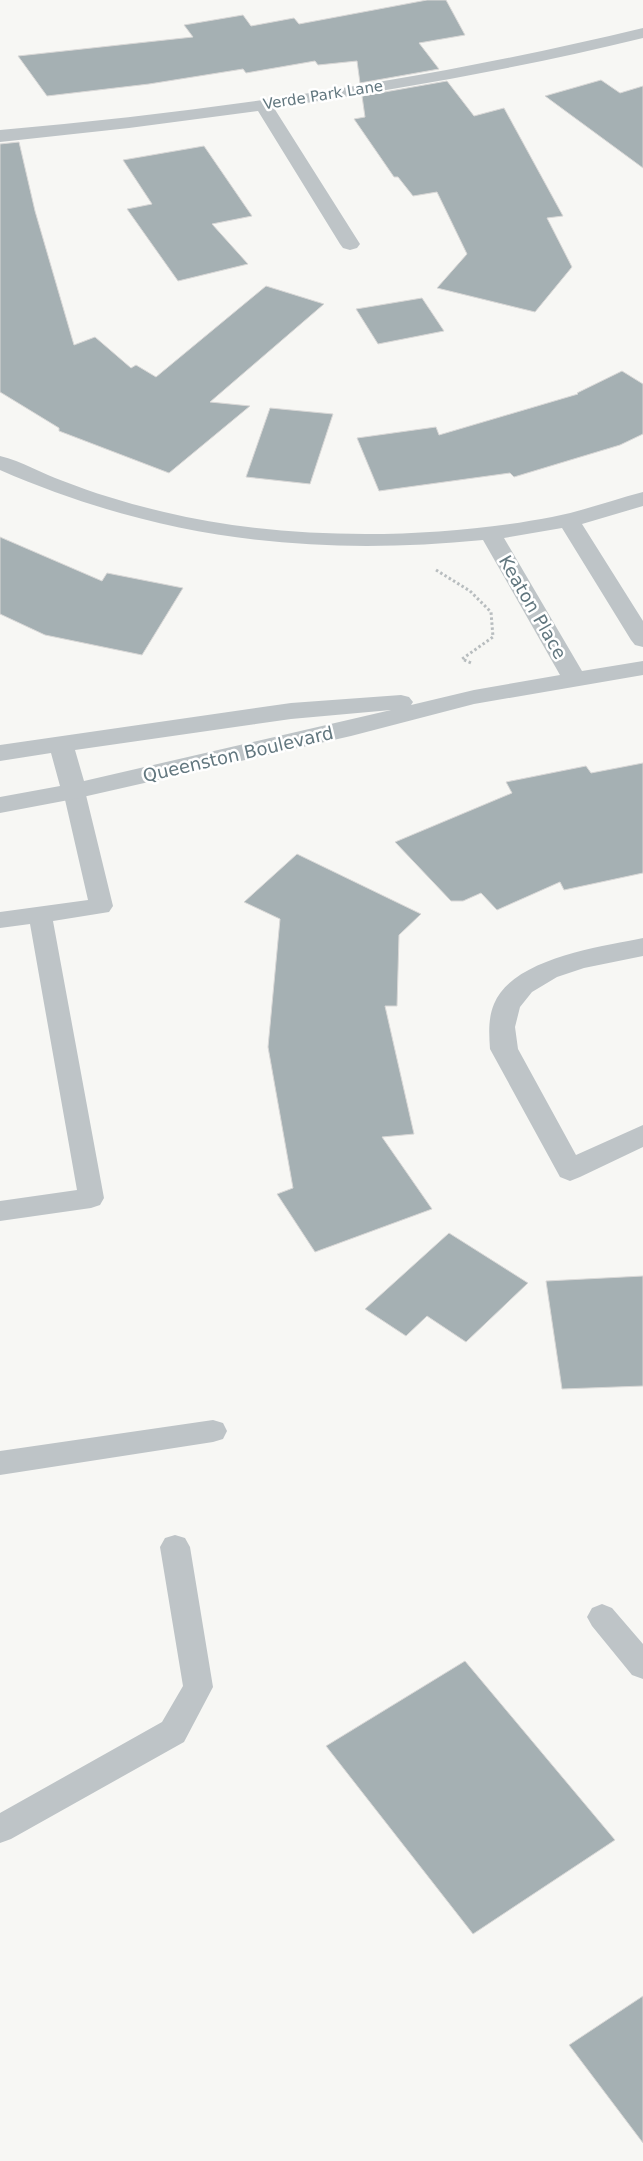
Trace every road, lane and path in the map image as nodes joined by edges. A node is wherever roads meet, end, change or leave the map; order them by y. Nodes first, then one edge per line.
1 (643, 33) edge
2 (263, 105) junction
3 (0, 136) edge
4 (350, 244) dead end
5 (0, 462) edge
6 (643, 499) edge
7 (569, 521) junction
8 (490, 534) junction
9 (433, 568) dead end
10 (643, 640) edge
11 (462, 659) dead end
12 (643, 668) edge
13 (575, 680) junction
14 (474, 697) junction
15 (61, 744) junction
16 (0, 753) edge
17 (74, 791) junction
18 (0, 805) edge
19 (40, 914) junction
20 (0, 920) edge
21 (643, 948) edge
22 (643, 1135) edge
23 (0, 1211) edge
24 (213, 1431) dead end
25 (0, 1463) edge
26 (175, 1547) dead end
27 (602, 1617) dead end
28 (643, 1666) edge
29 (0, 1829) edge

1 - 2 street, Verde Park Lane
2 - 3 street, Verde Park Lane
2 - 4 street
5 - 8 street
6 - 7 street
7 - 8 street
7 - 10 street
8 - 13 street, Keaton Place
9 - 11 path
12 - 13 street, Queenston Boulevard
13 - 14 street, Queenston Boulevard
14 - 15 street, Queenston Boulevard
14 - 17 street, Queenston Boulevard
15 - 16 street, Queenston Boulevard
15 - 17 street
17 - 18 street, Queenston Boulevard
17 - 19 lane
19 - 20 lane
19 - 23 lane
21 - 22 street
24 - 25 lane
26 - 29 lane
27 - 28 lane

